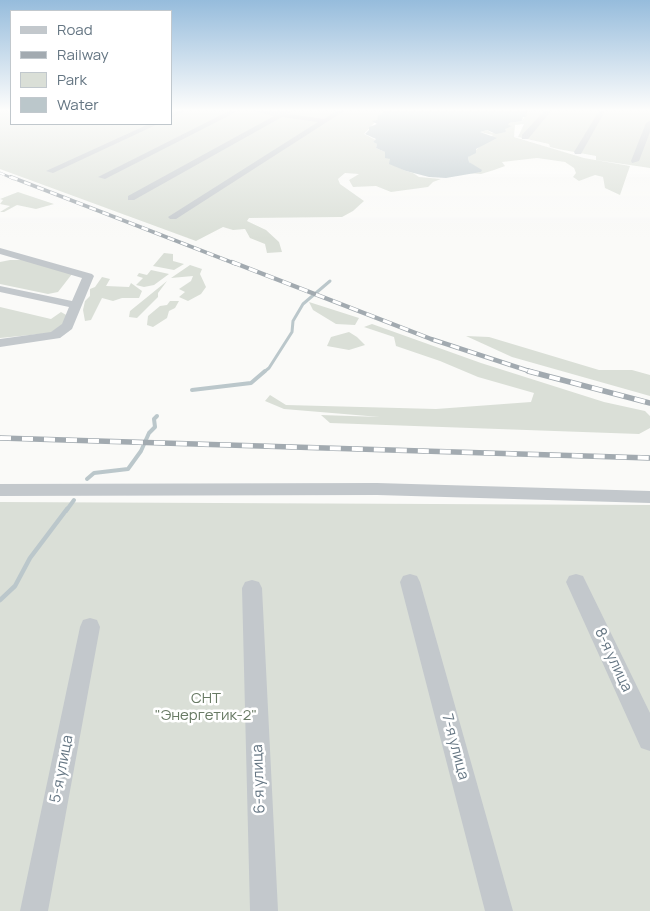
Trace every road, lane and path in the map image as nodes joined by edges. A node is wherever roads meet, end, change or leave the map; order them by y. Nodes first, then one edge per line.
1 (89, 154) edge
2 (149, 154) edge
3 (211, 154) edge
4 (273, 154) edge
5 (638, 154) edge
6 (635, 161) dead end
7 (50, 171) dead end
8 (102, 177) dead end
9 (131, 198) dead end
10 (173, 218) dead end
11 (0, 251) edge
12 (0, 289) edge
13 (76, 306) junction
14 (0, 343) edge
15 (0, 490) edge
16 (650, 497) edge
17 (410, 582) dead end
18 (576, 582) dead end
19 (252, 588) dead end
20 (90, 627) dead end
21 (650, 739) edge
22 (34, 911) edge
23 (264, 911) edge
24 (499, 911) edge

1 - 7 street
2 - 8 street
3 - 9 street
4 - 10 street
5 - 6 street
11 - 13 street
12 - 13 street
13 - 14 street
15 - 16 street
17 - 24 street, 7-я улица
18 - 21 street, 8-я улица
19 - 23 street, 6-я улица
20 - 22 street, 5-я улица

